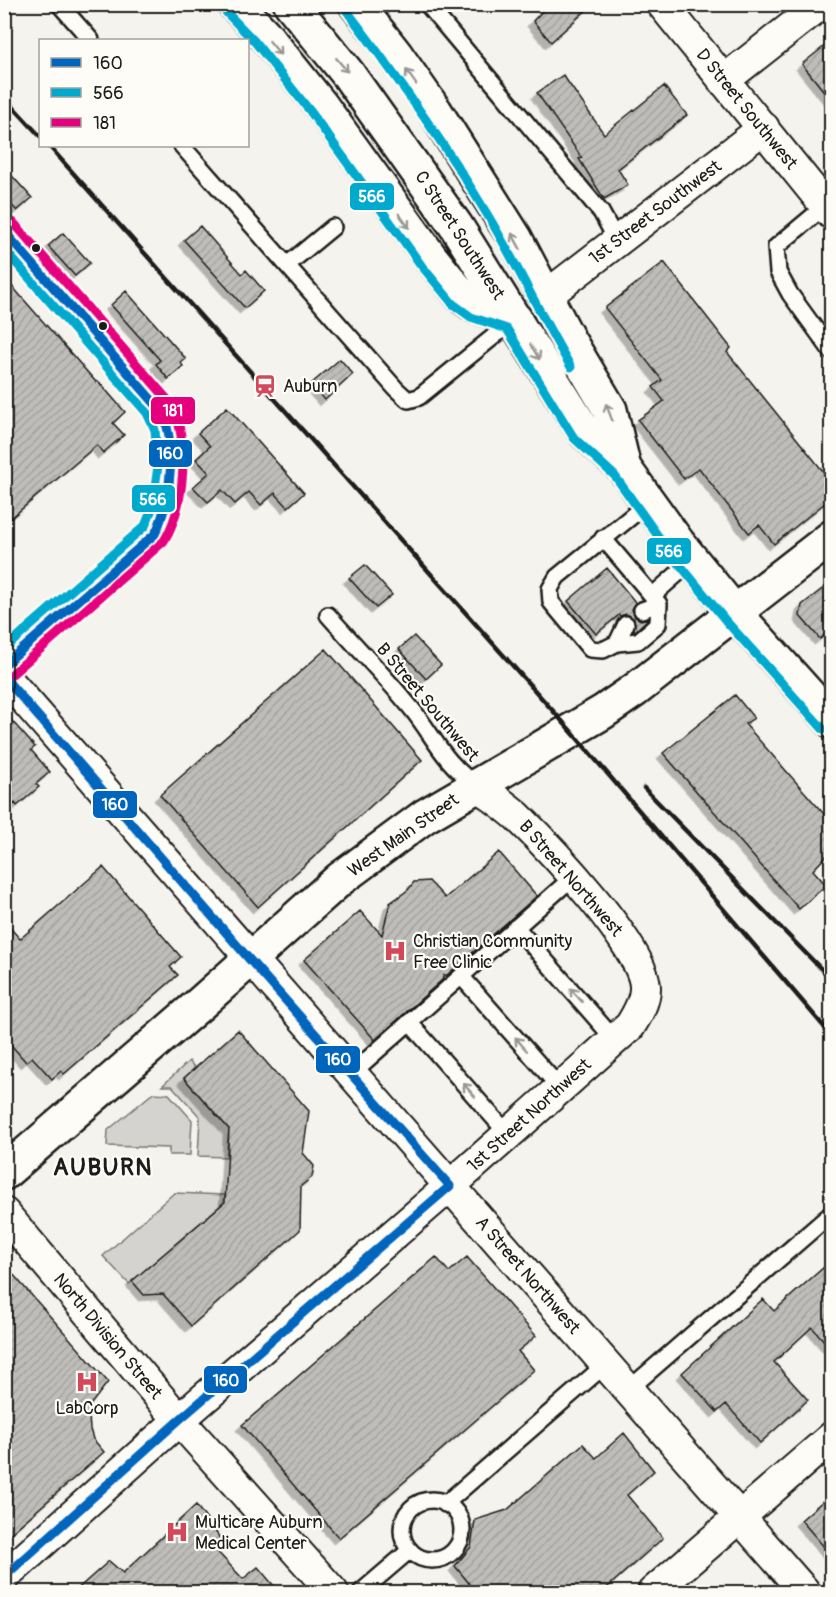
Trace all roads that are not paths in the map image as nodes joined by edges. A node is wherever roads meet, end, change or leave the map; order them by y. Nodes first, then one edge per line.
1 (59, 4) edge
2 (235, 4) edge
3 (291, 4) edge
4 (356, 4) edge
5 (427, 4) edge
6 (662, 4) edge
7 (820, 4) edge
8 (90, 39) edge
9 (723, 81) junction
10 (764, 129) junction
11 (183, 147) edge
12 (828, 210) edge
13 (333, 227) dead end
14 (4, 231) edge
15 (617, 241) junction
16 (287, 265) junction
17 (546, 296) junction
18 (515, 319) junction
19 (831, 352) edge
20 (624, 468) junction
21 (648, 503) junction
22 (831, 537) edge
23 (603, 538) junction
24 (692, 561) junction
25 (655, 600) junction
26 (642, 610) dead end
27 (735, 613) junction
28 (328, 615) dead end
29 (626, 624) dead end
30 (617, 643) junction
31 (4, 665) edge
32 (4, 676) edge
33 (831, 721) edge
34 (477, 784) junction
35 (573, 877) junction
36 (516, 927) junction
37 (249, 959) junction
38 (461, 976) junction
39 (646, 987) joint
40 (409, 1022) junction
41 (614, 1039) junction
42 (351, 1074) junction
43 (560, 1088) junction
44 (508, 1134) junction
45 (4, 1173) edge
46 (450, 1186) junction
47 (4, 1213) edge
48 (831, 1213) edge
49 (606, 1364) junction
50 (628, 1390) junction
51 (179, 1420) junction
52 (830, 1440) edge
53 (445, 1504) junction
54 (740, 1518) junction
55 (410, 1550) junction
56 (4, 1577) edge
57 (798, 1590) edge
58 (333, 1593) edge
59 (361, 1593) edge
60 (653, 1593) edge

1 - 8 lane
2 -> 18 main road
3 -> 18 main road, C Street Southwest
17 -> 4 main road, C Street Southwest
5 - 15 lane
6 - 9 street, D Street Southwest
7 - 9 street
9 - 10 street, D Street Southwest
10 - 12 street, D Street Southwest
10 - 15 street, 1st Street Southwest
11 - 16 lane
12 - 19 lane
13 - 16 lane
14 - 31 lane
15 - 17 street, 1st Street Southwest
16 - 18 lane
20 -> 17 main road, C Street Southwest
18 -> 20 main road, C Street Southwest
20 - 21 main road, C Street Southwest
21 - 23 lane
21 - 24 main road, C Street Southwest
22 - 27 main road, West Main Street
23 - 25 lane
23 - 30 lane
24 - 25 lane
24 - 27 main road, C Street Southwest
25 - 26 lane
25 - 30 lane
27 - 33 main road, C Street Southwest
27 - 34 main road, West Main Street
28 - 34 lane, B Street Southwest
29 - 30 lane
32 - 37 street, A Street Northwest
34 - 35 street, B Street Northwest
34 - 37 main road, West Main Street
35 - 36 lane
35 - 39 street, B Street Northwest
36 - 38 lane
41 -> 36 lane
37 - 42 street, A Street Northwest
37 - 45 main road, West Main Street
38 - 40 lane
43 -> 38 lane
39 - 41 street, 1st Street Northwest
40 - 42 lane
44 -> 40 lane
41 - 43 street, 1st Street Northwest
42 - 46 street, A Street Northwest
43 - 44 street, 1st Street Northwest
44 - 46 street, 1st Street Northwest
46 - 49 street, A Street Northwest
46 - 51 street, 1st Street Northwest
47 - 51 street, North Division Street
48 - 50 lane
49 - 50 street, A Street Northwest
49 - 53 lane
50 - 54 street, A Street Northwest
51 - 56 street, 1st Street Northwest
51 - 58 street, North Division Street
52 - 54 street
53 - 55 lane
53 - 55 lane
54 - 57 street, A Street Northwest
54 - 60 street
55 - 59 lane

